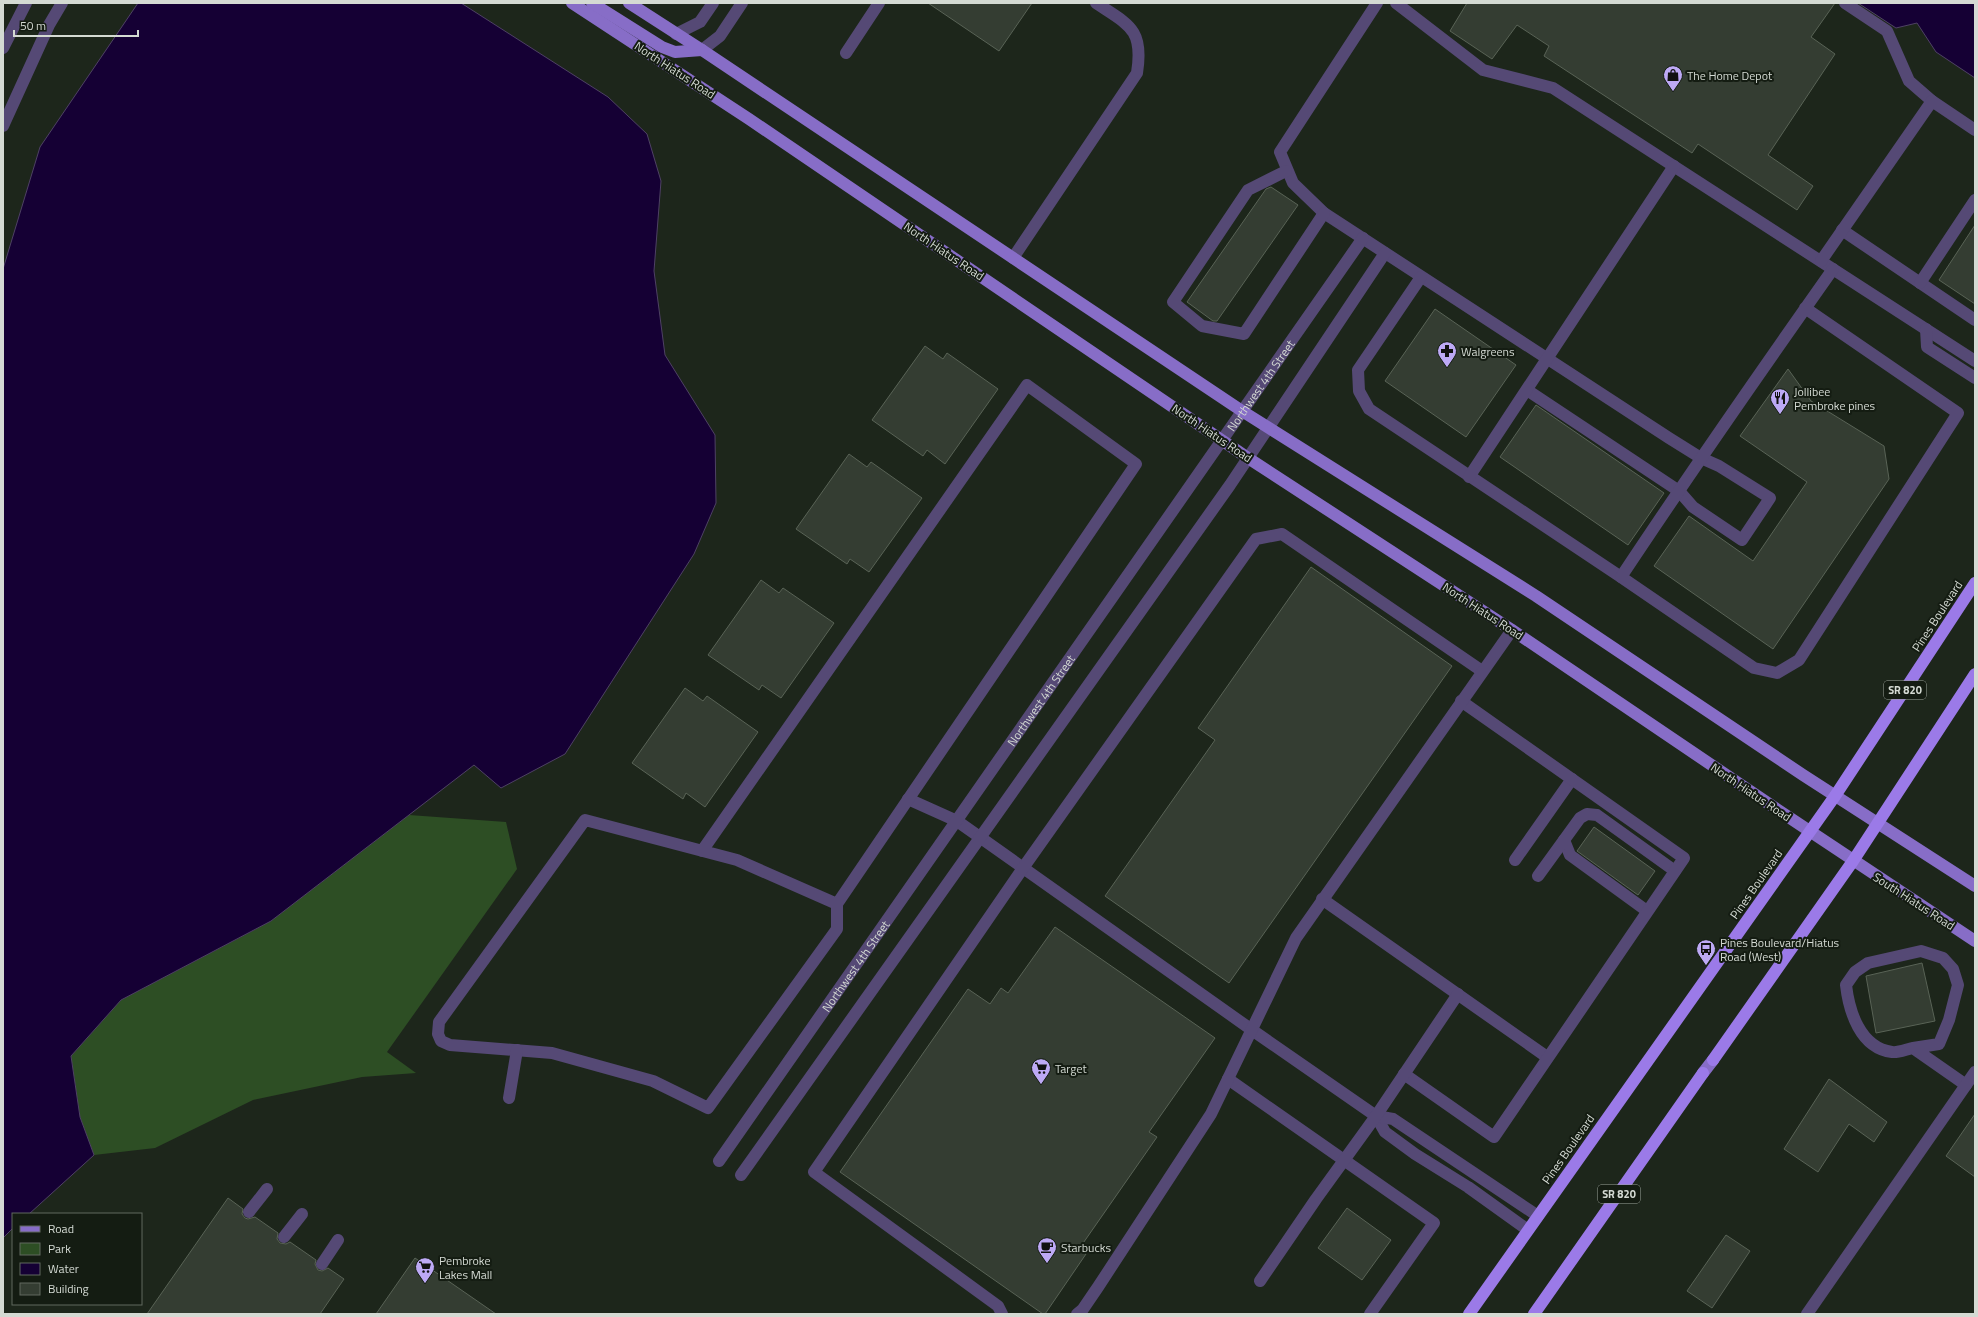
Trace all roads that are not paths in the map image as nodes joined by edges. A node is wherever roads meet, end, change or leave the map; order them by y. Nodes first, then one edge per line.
1 (26, 3) edge
2 (62, 3) edge
3 (572, 3) edge
4 (592, 3) edge
5 (629, 3) edge
6 (714, 3) edge
7 (742, 3) edge
8 (879, 3) edge
9 (1096, 3) edge
10 (1377, 3) edge
11 (1396, 3) edge
12 (1845, 3) edge
13 (676, 34) junction
14 (3, 48) edge
15 (702, 50) junction
16 (846, 53) dead end
17 (1932, 102) junction
18 (3, 126) edge
19 (1975, 130) edge
20 (1674, 166) junction
21 (1286, 171) junction
22 (1975, 200) edge
23 (1324, 213) junction
24 (1842, 230) junction
25 (1362, 238) junction
26 (1384, 253) junction
27 (1013, 258) junction
28 (1820, 261) junction
29 (1833, 269) junction
30 (1421, 277) junction
31 (1920, 283) junction
32 (1805, 308) junction
33 (1975, 320) edge
34 (1926, 329) junction
35 (1547, 359) junction
36 (1975, 361) edge
37 (1975, 378) edge
38 (1527, 390) junction
39 (1242, 411) junction
40 (1269, 427) junction
41 (1221, 440) junction
42 (1248, 458) junction
43 (1701, 458) junction
44 (1470, 477) junction
45 (1678, 491) junction
46 (1621, 576) junction
47 (1975, 583) edge
48 (1512, 630) junction
49 (1482, 671) junction
50 (1975, 674) edge
51 (1461, 701) junction
52 (1572, 779) junction
53 (1835, 796) junction
54 (908, 799) junction
55 (957, 821) junction
56 (1878, 823) junction
57 (1810, 832) junction
58 (980, 838) junction
59 (1564, 840) junction
60 (702, 851) junction
61 (1515, 860) dead end
62 (1853, 860) junction
63 (1023, 868) junction
64 (1675, 871) junction
65 (1538, 876) dead end
66 (1975, 886) edge
67 (1322, 899) junction
68 (837, 904) junction
69 (1647, 911) junction
70 (1975, 941) edge
71 (1458, 994) junction
72 (1252, 1030) junction
73 (1913, 1048) junction
74 (517, 1050) junction
75 (1547, 1057) junction
76 (1713, 1060) joint
77 (1975, 1072) edge
78 (1704, 1073) joint
79 (1404, 1074) junction
80 (1228, 1079) junction
81 (1966, 1085) junction
82 (509, 1098) dead end
83 (1376, 1116) junction
84 (1344, 1160) junction
85 (719, 1161) dead end
86 (741, 1175) dead end
87 (267, 1189) dead end
88 (249, 1212) dead end
89 (302, 1214) dead end
90 (1538, 1216) junction
91 (1528, 1230) junction
92 (284, 1237) dead end
93 (338, 1240) dead end
94 (322, 1264) dead end
95 (1260, 1281) dead end
96 (1002, 1314) edge
97 (1077, 1314) edge
98 (1370, 1314) edge
99 (1469, 1314) edge
100 (1534, 1314) edge
101 (1807, 1314) edge

1 - 14 street
2 - 18 street
3 - 41 main road, North Hiatus Road
4 - 15 main road
5 - 13 main road
6 - 13 street
7 - 15 street
8 - 16 street
9 - 27 street
10 - 21 street
11 - 20 street
12 - 17 street
13 - 15 main road
15 - 27 main road
17 - 19 street
17 - 24 street
20 - 28 street
20 - 35 street
21 - 23 street
21 - 23 street
22 - 31 street
23 - 25 street
24 - 28 street
24 - 31 street
25 - 26 street
25 - 39 street, Northwest 4th Street
26 - 30 street
26 - 40 street
27 - 39 main road
28 - 29 street
29 - 32 street
29 - 34 street
30 - 35 street
30 - 44 street
31 - 33 street
32 - 43 street
32 - 46 street
34 - 36 street
34 - 37 street
35 - 38 street
35 - 43 street
38 - 44 street
38 - 45 street
39 - 40 main road
39 - 41 street, Northwest 4th Street
40 - 42 street
40 - 53 main road
41 - 42 main road, North Hiatus Road
41 - 55 street, Northwest 4th Street
42 - 48 main road, North Hiatus Road
42 - 58 street
43 - 45 street
43 - 45 street
44 - 46 street
45 - 46 street
47 - 53 highway, Pines Boulevard / SR 820
48 - 49 street
48 - 57 main road, North Hiatus Road
49 - 51 street
49 - 63 street
50 - 56 highway, SR 820
51 - 52 street
51 - 67 street
52 - 61 street
52 - 64 street
53 - 56 main road
53 - 57 highway, Pines Boulevard / SR 820
54 - 55 street
54 - 60 street
54 - 68 street
55 - 58 street
55 - 85 street, Northwest 4th Street
56 - 62 highway, SR 820
56 - 66 main road
57 - 62 main road, North Hiatus Road
57 - 90 highway, Pines Boulevard / SR 820
58 - 63 street
58 - 86 street
59 - 64 street
59 - 65 street
59 - 69 street
60 - 68 street
60 - 74 street
62 - 70 main road, South Hiatus Road
62 - 76 highway, SR 820
63 - 72 street
63 - 96 street
64 - 69 street
67 - 71 street
67 - 72 street
68 - 74 street
69 - 75 street
71 - 75 street
71 - 79 street
72 - 80 street
72 - 83 street
73 - 73 street
73 - 81 street
74 - 82 street
75 - 79 street
76 - 78 main road, SR 820
77 - 81 street
78 - 100 highway, SR 820
79 - 83 street
80 - 84 street
80 - 97 street
81 - 101 street
83 - 84 street
83 - 90 street
83 - 91 street
84 - 95 street
84 - 98 street
87 - 88 street
89 - 92 street
90 - 91 highway, Pines Boulevard / SR 820
91 - 99 highway, Pines Boulevard / SR 820
93 - 94 street

